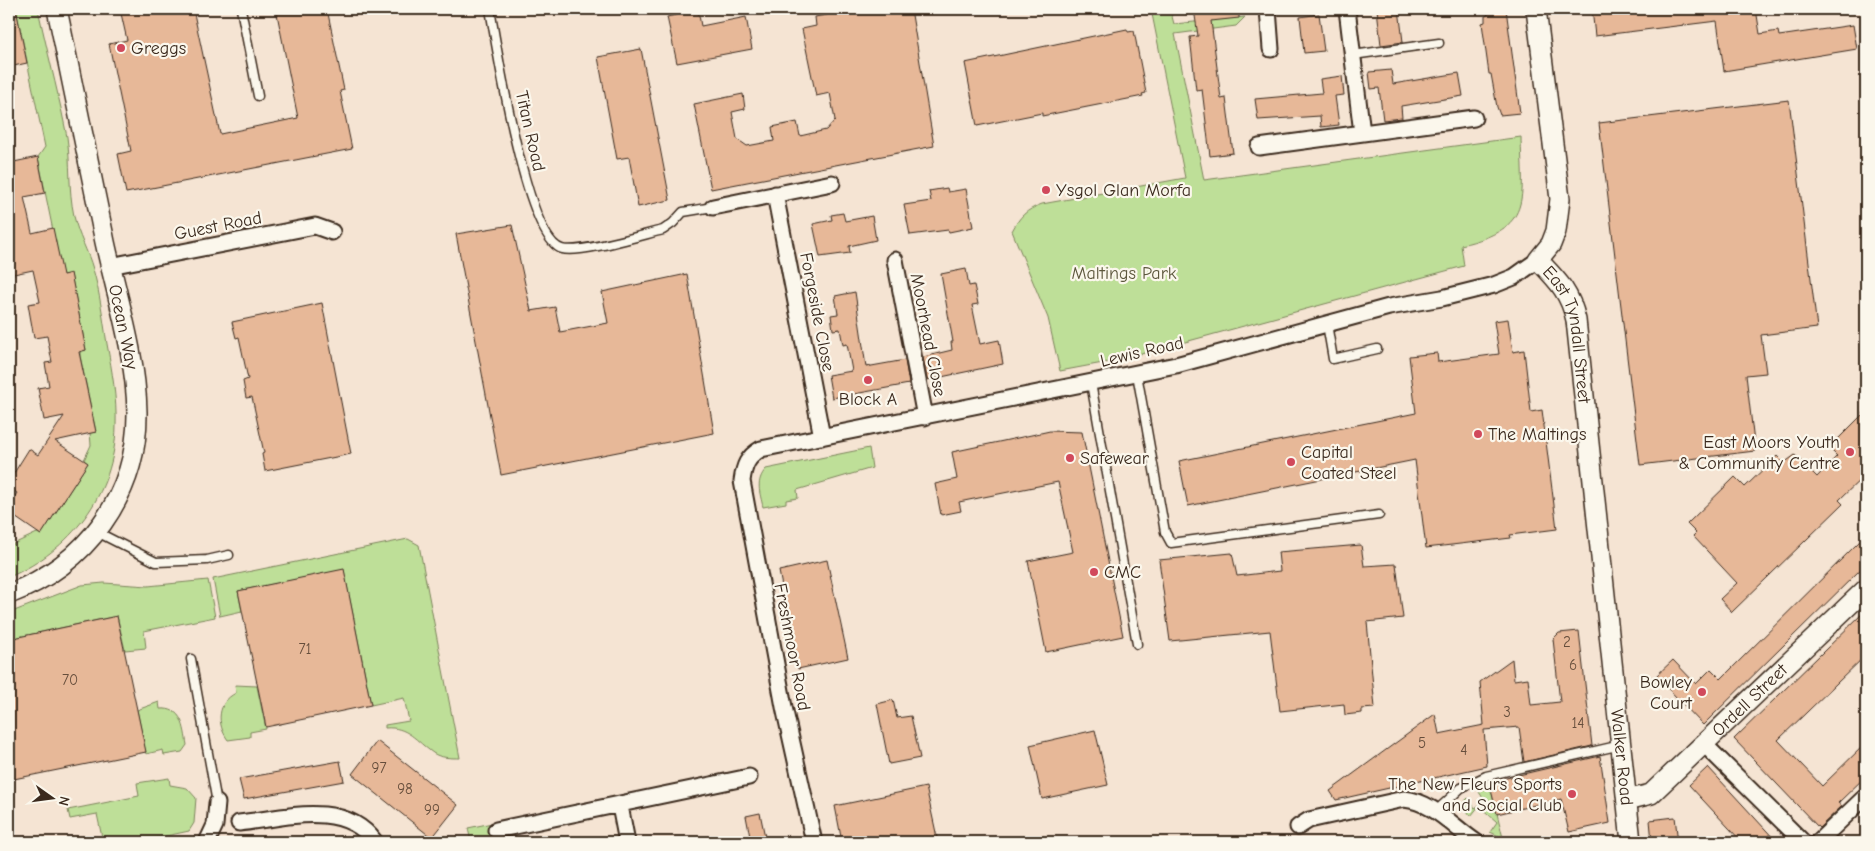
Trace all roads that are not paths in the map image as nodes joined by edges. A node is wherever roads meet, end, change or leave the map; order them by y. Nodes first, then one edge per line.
1 (57, 9) edge
2 (241, 9) edge
3 (490, 9) edge
4 (1268, 9) edge
5 (1347, 9) edge
6 (1536, 9) edge
7 (1439, 44) dead end
8 (1271, 49) dead end
9 (1353, 56) junction
10 (258, 96) dead end
11 (1474, 118) dead end
12 (1362, 133) junction
13 (1259, 147) dead end
14 (832, 183) dead end
15 (775, 194) junction
16 (713, 206) joint
17 (332, 232) dead end
18 (895, 260) dead end
19 (1538, 260) junction
20 (110, 266) junction
21 (1327, 324) junction
22 (1377, 349) dead end
23 (1138, 374) junction
24 (1090, 383) junction
25 (925, 417) junction
26 (822, 438) junction
27 (749, 458) joint
28 (1379, 515) dead end
29 (97, 532) junction
30 (229, 555) dead end
31 (1866, 589) edge
32 (9, 594) edge
33 (1137, 644) dead end
34 (191, 659) dead end
35 (1613, 673) joint
36 (1622, 744) junction
37 (1704, 744) junction
38 (749, 777) dead end
39 (1866, 796) edge
40 (1627, 800) junction
41 (217, 803) joint
42 (620, 806) junction
43 (1436, 811) junction
44 (239, 823) dead end
45 (1298, 827) dead end
46 (496, 830) dead end
47 (207, 842) edge
48 (375, 842) edge
49 (627, 842) edge
50 (814, 842) edge
51 (1476, 842) edge
52 (1631, 842) edge
53 (1803, 842) edge
54 (1818, 842) edge

1 - 20 street, Ocean Way
2 - 10 lane
3 - 16 lane, Titan Road
4 - 8 street
5 - 9 street
6 - 19 street, East Tyndall Street
7 - 9 lane
9 - 12 street
11 - 12 street
12 - 13 street
14 - 15 street
15 - 16 street
15 - 26 street, Forgeside Close
17 - 20 street, Guest Road
18 - 25 street, Moorhead Close
19 - 21 street, Lewis Road
19 - 35 street, East Tyndall Street
20 - 29 street, Ocean Way
21 - 22 lane
21 - 23 street, Lewis Road
23 - 24 street, Lewis Road
23 - 28 lane
24 - 25 street, Lewis Road
24 - 33 lane
25 - 26 street, Lewis Road
26 - 27 street, Lewis Road
27 - 50 street, Freshmoor Road
29 - 30 lane
29 - 32 street, Ocean Way
31 - 37 street, Ordell Street
34 - 41 lane
35 - 36 street, Walker Road
36 - 40 street, Walker Road
36 - 43 lane
37 - 40 street, Ordell Street
37 - 53 street
38 - 42 street
39 - 54 street
40 - 52 street, Walker Road
41 - 47 street
42 - 46 street
42 - 49 street
43 - 45 street
43 - 51 street
44 - 48 street

